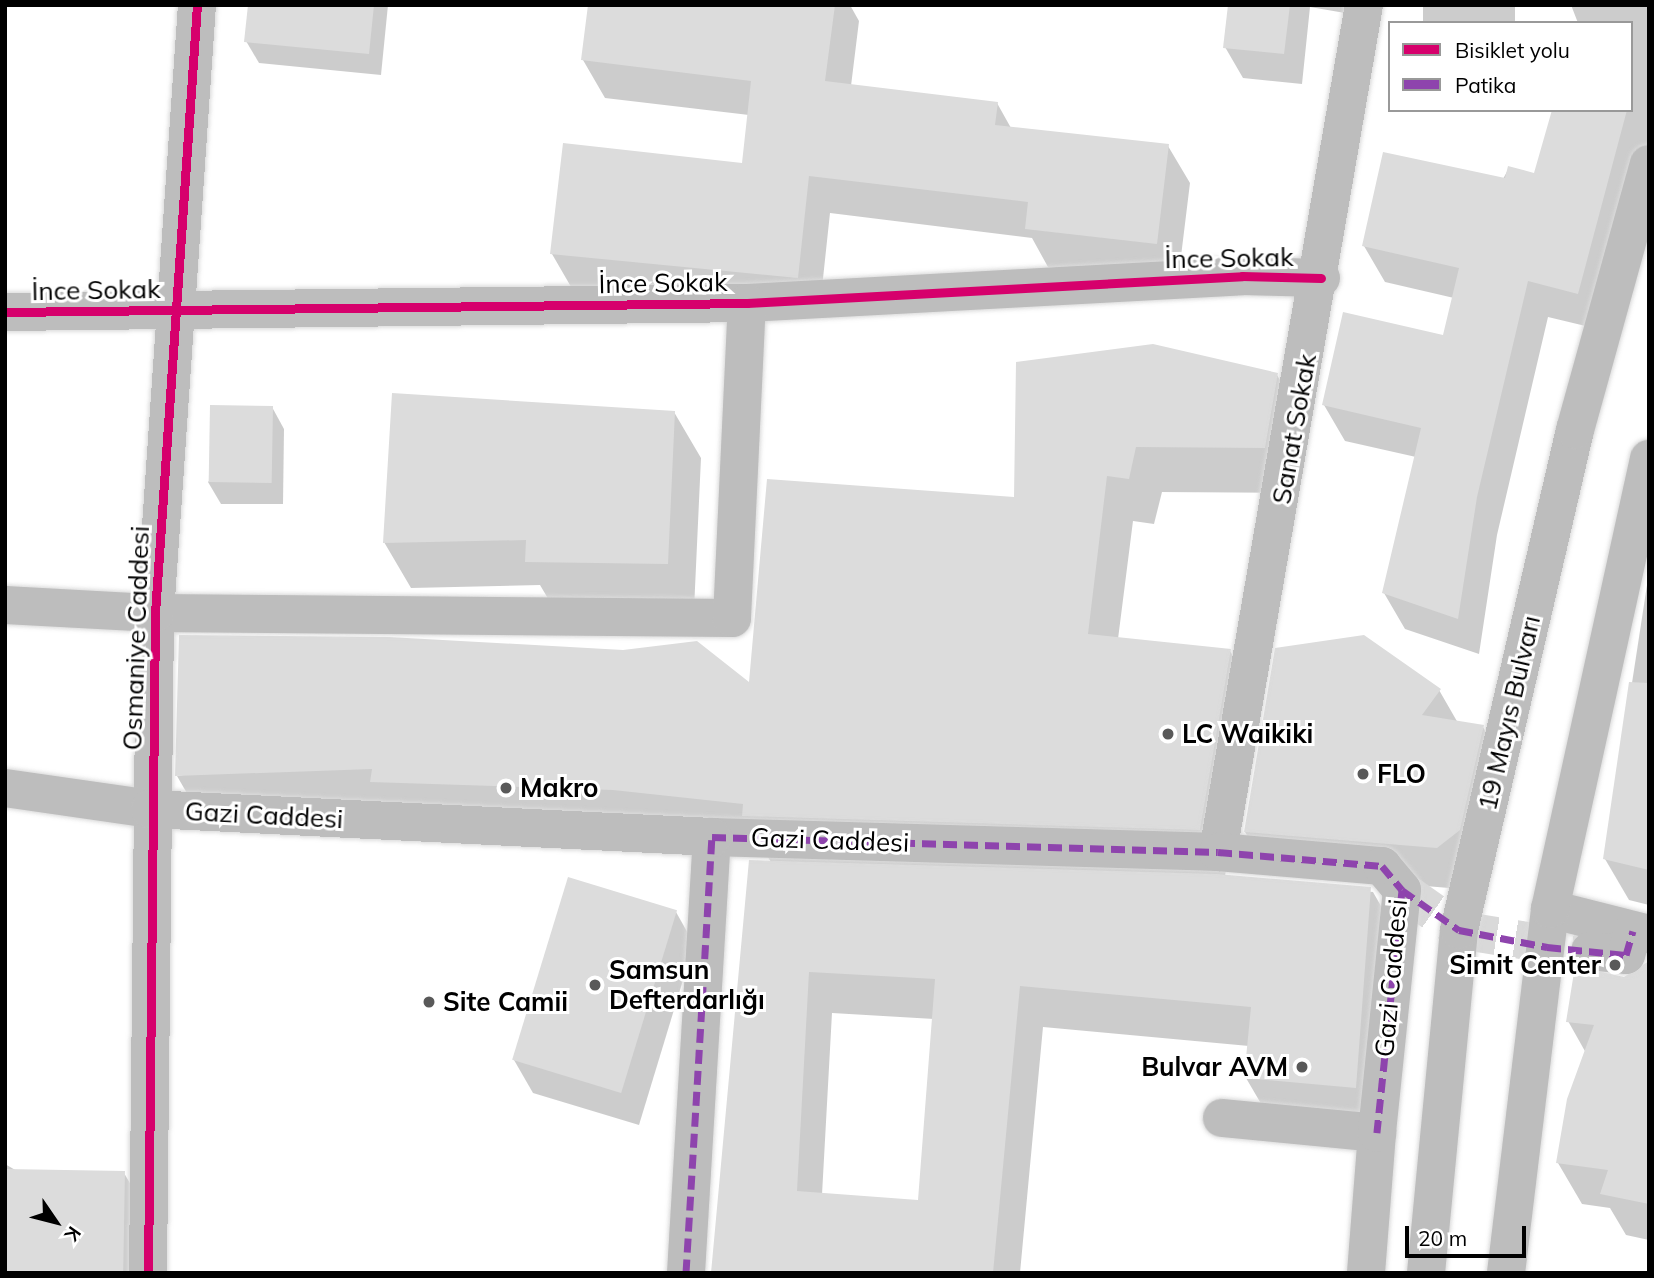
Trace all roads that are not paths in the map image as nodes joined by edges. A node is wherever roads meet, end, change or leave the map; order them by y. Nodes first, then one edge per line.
1 (197, 5) edge
2 (1364, 5) edge
3 (1649, 164) edge
4 (1321, 278) junction
5 (747, 303) junction
6 (175, 310) junction
7 (5, 312) edge
8 (1649, 459) edge
9 (1640, 537) edge
10 (5, 605) edge
11 (155, 613) junction
12 (5, 788) edge
13 (150, 809) junction
14 (712, 837) junction
15 (1218, 852) junction
16 (1550, 909) junction
17 (1641, 932) edge
18 (1590, 951) tunnel mouth
19 (1222, 1118) dead end
20 (1377, 1133) junction
21 (148, 1273) edge
22 (686, 1273) edge
23 (1366, 1273) edge
24 (1426, 1273) edge
25 (1506, 1273) edge

1 - 6 street, Osmaniye Caddesi
2 - 4 street, Sanat Sokak
3 - 24 street, 19 Mayıs Bulvarı
4 - 5 street, İnce Sokak
4 - 15 street, Sanat Sokak
5 - 6 street, İnce Sokak
5 - 11 street
6 - 7 street, İnce Sokak
6 - 11 street, Osmaniye Caddesi
8 - 9 street
9 - 16 street
10 - 11 street
11 - 13 street, Osmaniye Caddesi
12 - 13 street, Gazi Caddesi
13 - 14 street, Gazi Caddesi
13 - 21 street, Osmaniye Caddesi
14 - 15 street, Gazi Caddesi
14 - 22 street
15 - 20 street, Gazi Caddesi
16 - 17 street
16 - 25 street
17 - 18 street
19 - 20 street
20 - 23 street, Gazi Caddesi

